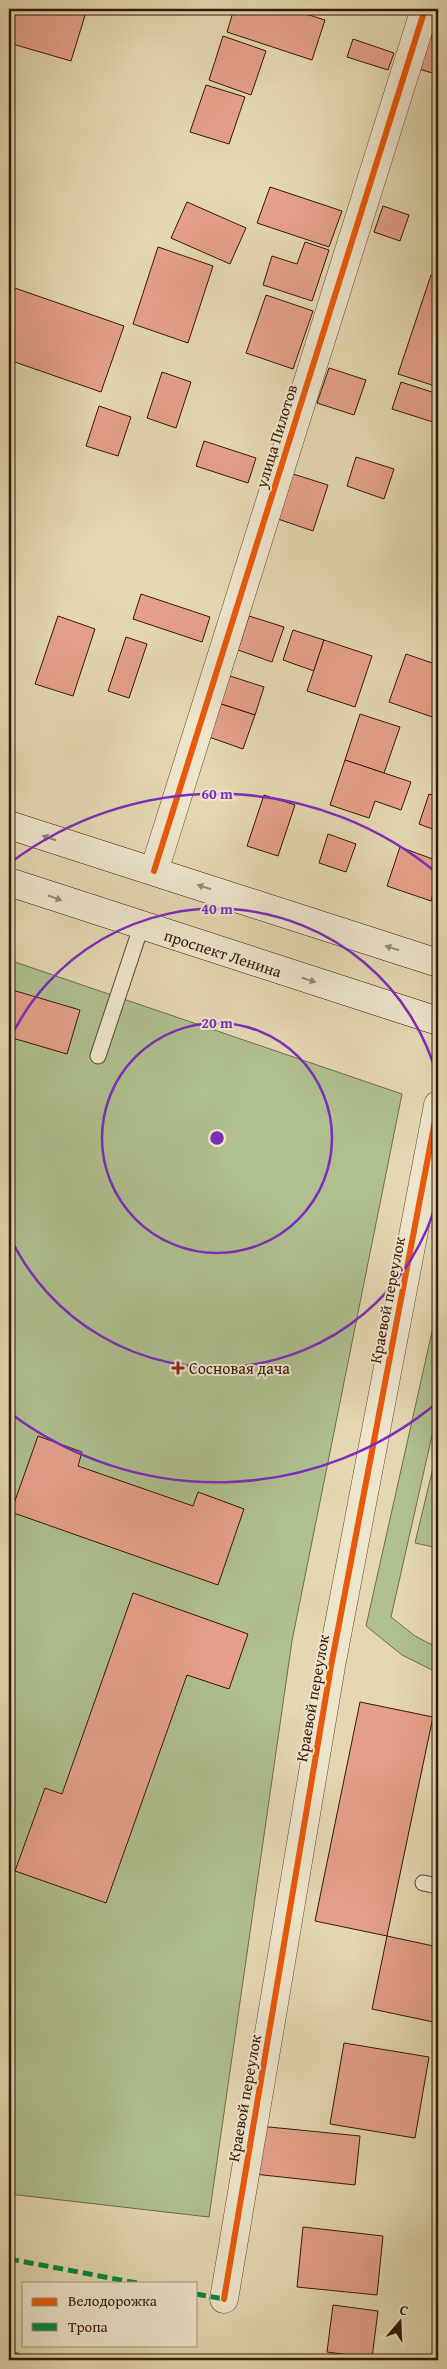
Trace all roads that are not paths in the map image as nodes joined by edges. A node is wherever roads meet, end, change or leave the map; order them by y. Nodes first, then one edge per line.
1 (425, 9) edge
2 (9, 825) edge
3 (154, 871) junction
4 (9, 882) edge
5 (141, 927) junction
6 (438, 963) edge
7 (438, 1022) edge
8 (98, 1056) dead end
9 (438, 1105) edge
10 (423, 1883) dead end
11 (438, 1886) edge
12 (224, 2299) dead end

1 - 3 street, улица Пилотов
3 -> 2 street
6 -> 3 street
4 -> 5 street, проспект Ленина
5 -> 7 street, проспект Ленина
5 - 8 lane
9 - 12 street, Краевой переулок
10 - 11 lane

